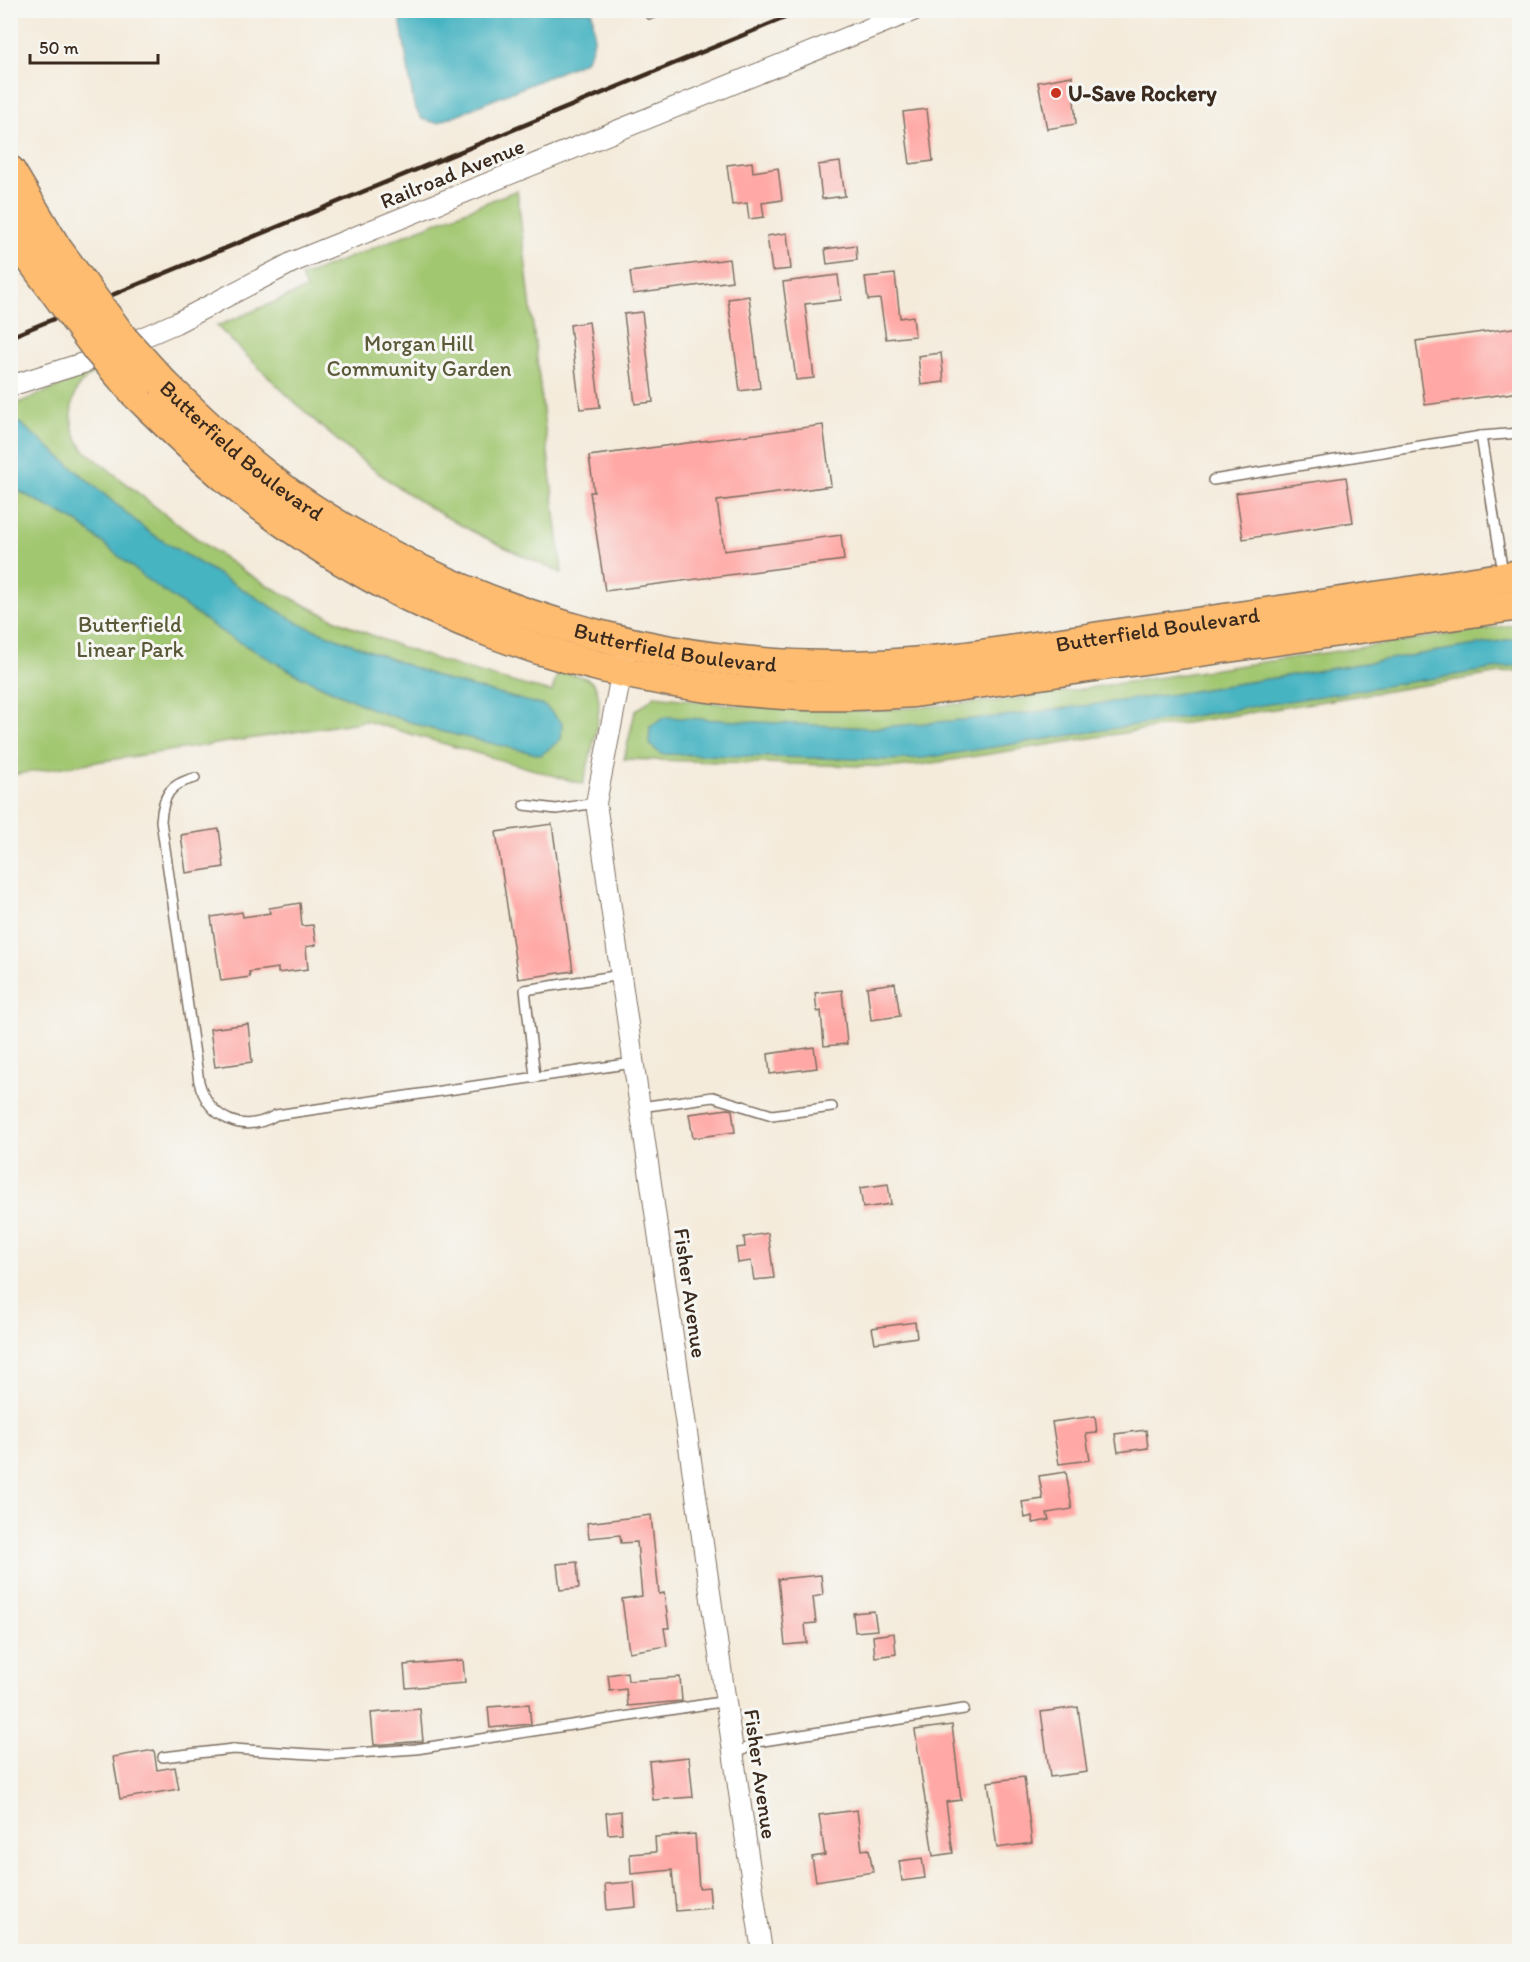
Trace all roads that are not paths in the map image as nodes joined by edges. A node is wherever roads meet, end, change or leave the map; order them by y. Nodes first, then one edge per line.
1 (645, 10) edge
2 (662, 10) edge
3 (915, 10) edge
4 (10, 171) edge
5 (10, 225) edge
6 (43, 254) junction
7 (10, 386) edge
8 (150, 389) junction
9 (1520, 433) edge
10 (1481, 436) junction
11 (1213, 480) dead end
12 (1512, 577) edge
13 (1520, 605) edge
14 (628, 643) junction
15 (621, 672) junction
16 (195, 778) dead end
17 (596, 803) junction
18 (524, 805) dead end
19 (621, 975) junction
20 (633, 1063) junction
21 (535, 1076) junction
22 (640, 1107) junction
23 (832, 1107) dead end
24 (727, 1701) junction
25 (964, 1709) dead end
26 (734, 1755) junction
27 (163, 1757) dead end
28 (762, 1952) edge

1 - 2 lane
3 - 7 street, Railroad Avenue
4 - 6 main road, Butterfield Boulevard
5 - 6 main road, Butterfield Boulevard
6 - 8 main road, Butterfield Boulevard, bridge
8 - 14 main road, Butterfield Boulevard
8 - 15 main road, Butterfield Boulevard
9 - 10 lane
10 - 11 lane
10 - 12 lane
12 - 14 main road, Butterfield Boulevard
13 - 15 main road, Butterfield Boulevard
14 - 15 street, Fisher Avenue
15 - 17 street, Fisher Avenue
16 - 21 lane
17 - 18 lane
17 - 19 street, Fisher Avenue
19 - 20 street, Fisher Avenue
19 - 21 lane
20 - 21 lane
20 - 22 street, Fisher Avenue
22 - 23 lane
22 - 24 street, Fisher Avenue
24 - 26 street, Fisher Avenue
24 - 27 lane
25 - 26 lane
26 - 28 street, Fisher Avenue

